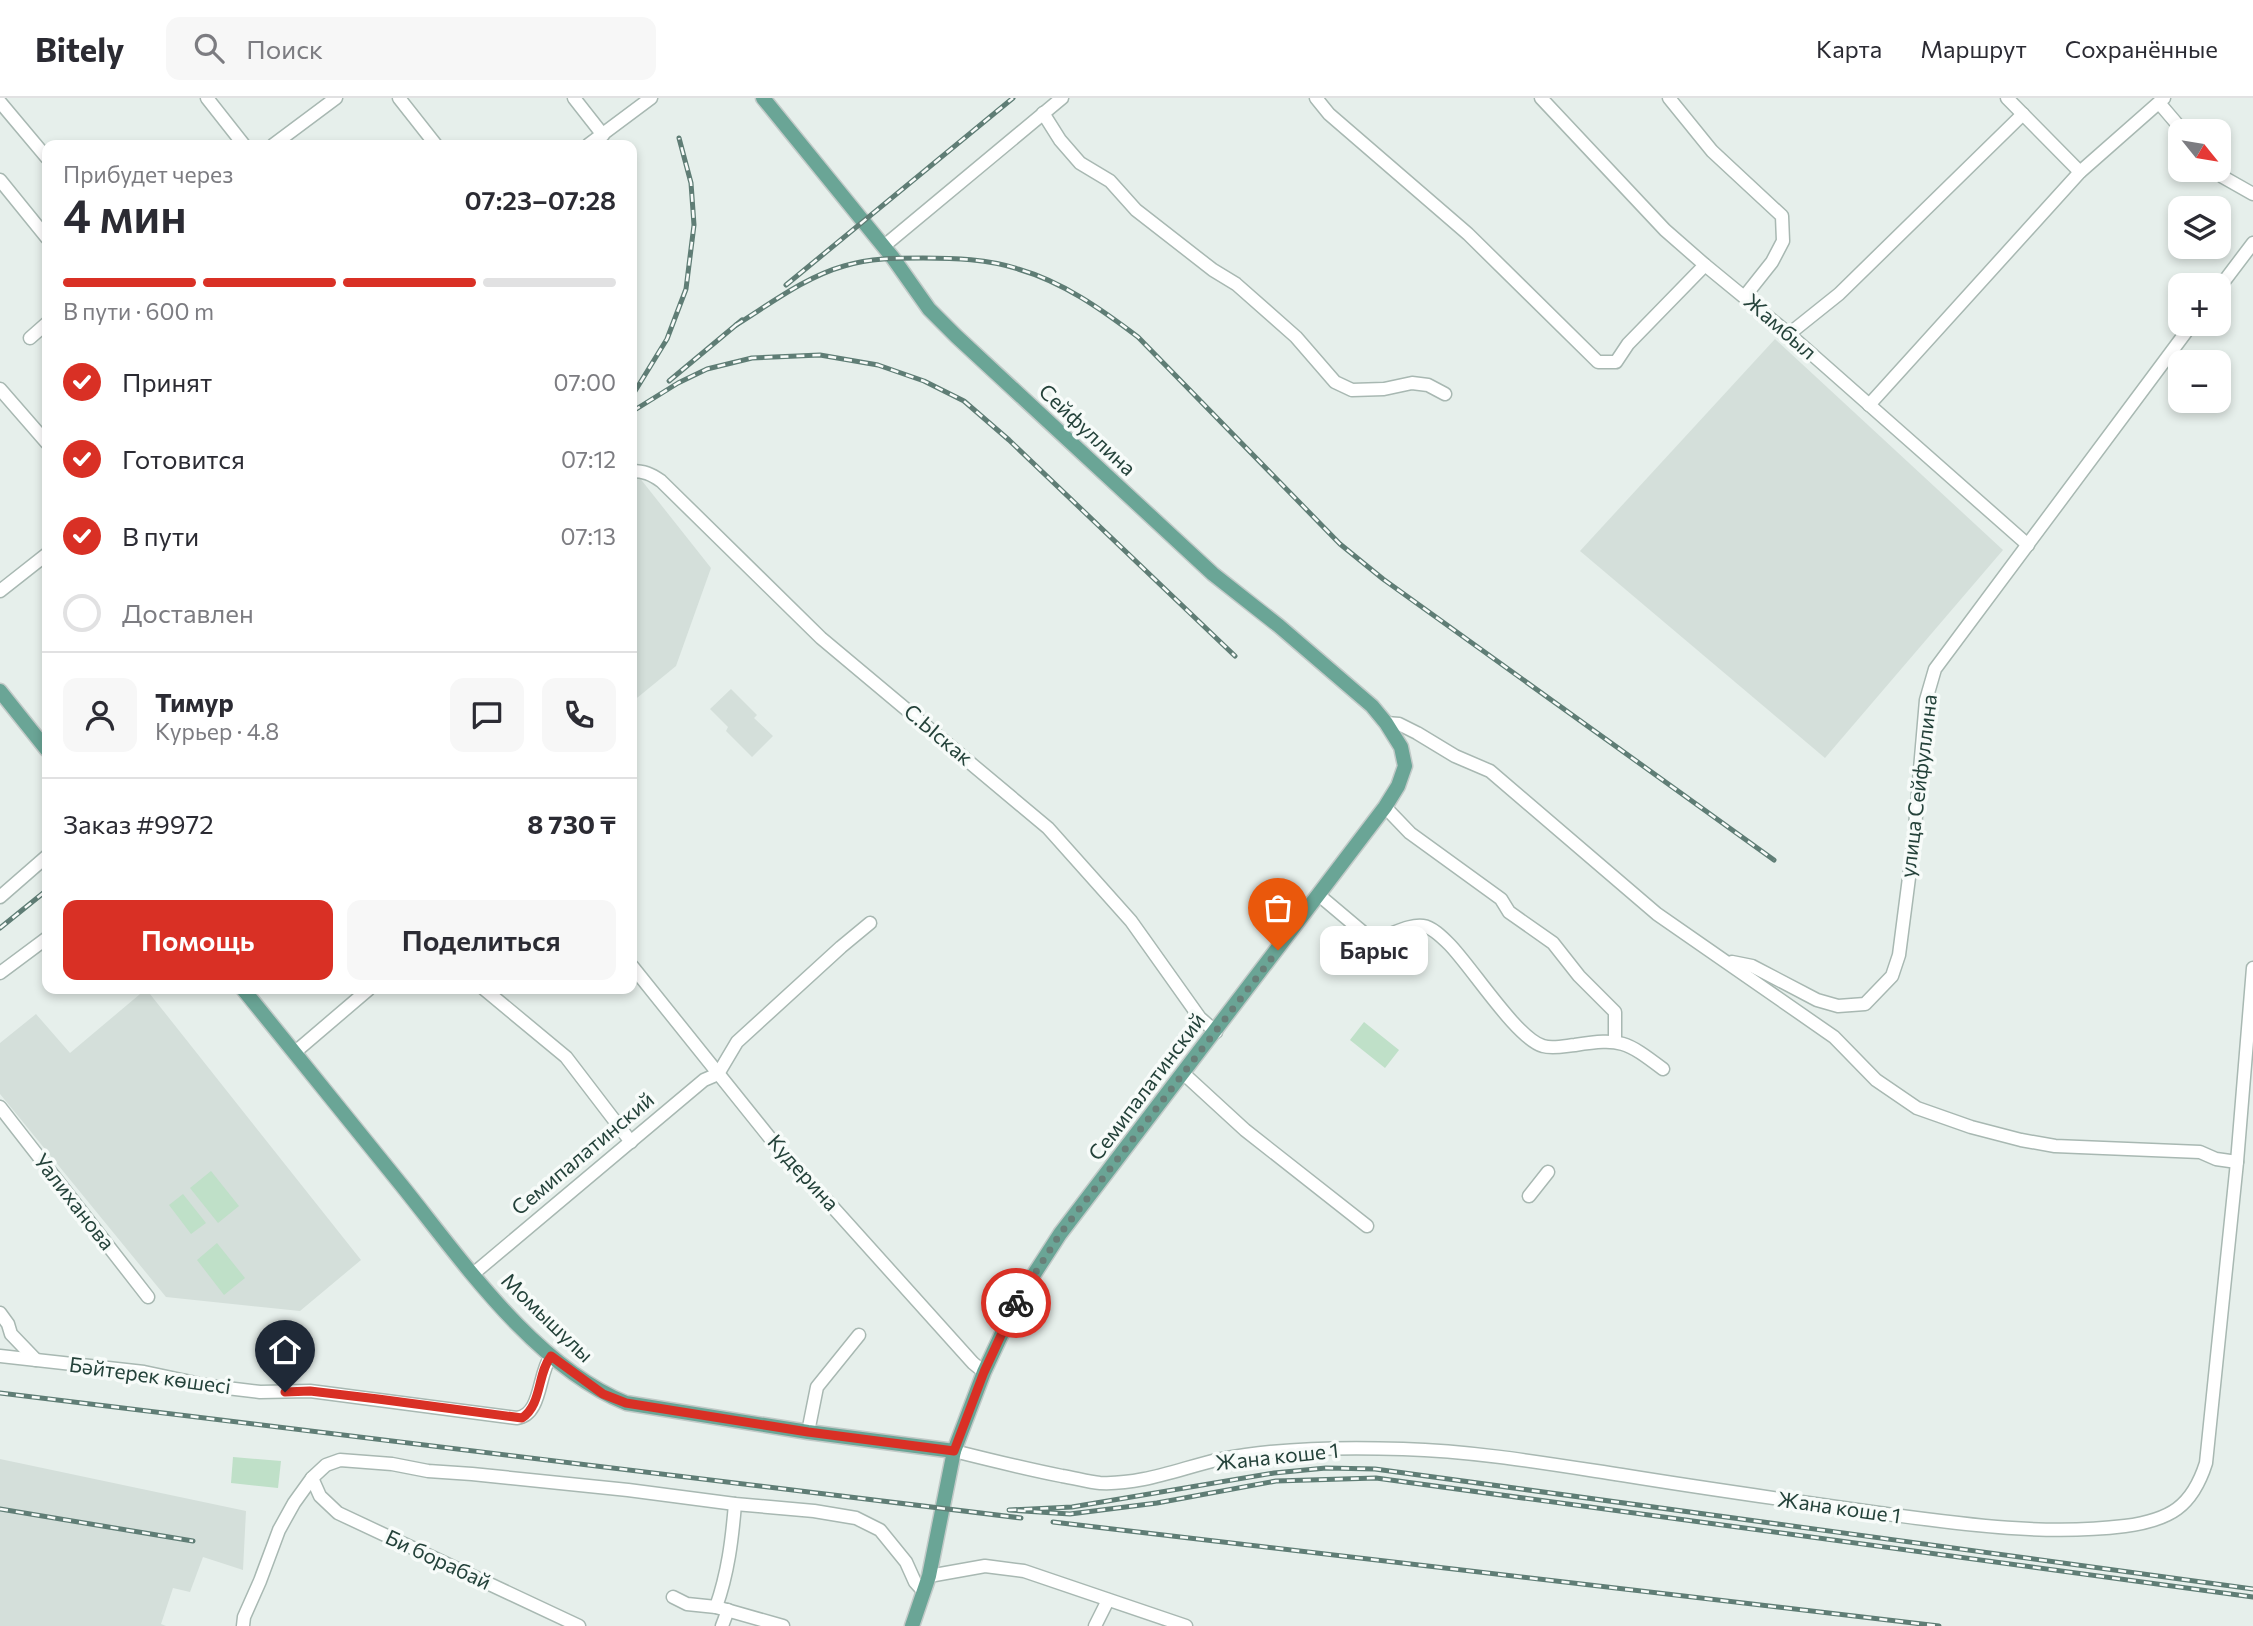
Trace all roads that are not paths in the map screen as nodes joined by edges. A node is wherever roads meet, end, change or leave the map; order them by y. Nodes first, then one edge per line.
1 (207, 98) edge
2 (335, 98) edge
3 (399, 98) edge
4 (574, 98) edge
5 (651, 98) edge
6 (763, 98) edge
7 (1062, 98) edge
8 (1316, 98) edge
9 (1541, 98) edge
10 (1669, 98) edge
11 (2007, 98) edge
12 (2162, 101) edge
13 (0, 102) edge
14 (1043, 113) junction
15 (2023, 114) junction
16 (2175, 119) edge
17 (603, 135) junction
18 (240, 140) edge
19 (280, 140) edge
20 (432, 140) edge
21 (596, 140) edge
22 (42, 152) edge
23 (2080, 172) junction
24 (0, 180) edge
25 (2231, 180) edge
26 (2253, 194) edge
27 (42, 232) edge
28 (2253, 243) edge
29 (884, 246) junction
30 (1705, 265) junction
31 (2230, 273) edge
32 (1745, 296) junction
33 (42, 327) edge
34 (1789, 334) junction
35 (2183, 336) edge
36 (30, 338) dead end
37 (0, 389) edge
38 (1445, 394) dead end
39 (1869, 405) junction
40 (42, 437) edge
41 (637, 471) edge
42 (2028, 545) junction
43 (42, 558) edge
44 (0, 591) edge
45 (0, 691) edge
46 (1386, 723) junction
47 (42, 744) edge
48 (1405, 766) joint
49 (1385, 807) junction
50 (42, 860) edge
51 (1320, 895) junction
52 (0, 897) edge
53 (870, 923) dead end
54 (42, 942) edge
55 (1725, 961) junction
56 (2253, 968) edge
57 (637, 972) edge
58 (0, 973) edge
59 (247, 994) edge
60 (363, 994) edge
61 (490, 994) edge
62 (1216, 1032) junction
63 (1615, 1041) junction
64 (294, 1053) junction
65 (1663, 1069) dead end
66 (718, 1074) junction
67 (1184, 1074) junction
68 (0, 1107) edge
69 (631, 1142) junction
70 (2237, 1162) junction
71 (1548, 1172) dead end
72 (1529, 1196) dead end
73 (1367, 1226) dead end
74 (473, 1273) junction
75 (148, 1297) dead end
76 (0, 1313) edge
77 (859, 1335) dead end
78 (6, 1336) edge
79 (0, 1356) edge
80 (551, 1356) junction
81 (36, 1360) junction
82 (984, 1372) junction
83 (808, 1432) junction
84 (954, 1451) junction
85 (312, 1478) junction
86 (735, 1504) junction
87 (929, 1576) junction
88 (923, 1592) junction
89 (673, 1597) dead end
90 (1108, 1600) junction
91 (722, 1609) junction
92 (243, 1626) edge
93 (579, 1626) edge
94 (722, 1626) edge
95 (783, 1626) edge
96 (912, 1626) edge
97 (1095, 1626) edge
98 (1186, 1626) edge

1 - 18 street
2 - 19 street
3 - 20 street
4 - 17 street
5 - 17 street
6 - 29 main road, Сейфуллина
7 - 14 street
8 - 30 street
9 - 30 street, Жамбыл
10 - 32 street
11 - 15 street
12 - 16 street
12 - 23 street
13 - 22 street
14 - 29 street
14 - 38 street
15 - 23 street
15 - 34 street
17 - 21 street
23 - 39 street
24 - 27 street
25 - 26 street
28 - 31 street
29 - 46 main road, Сейфуллина
30 - 32 street, Жамбыл
32 - 34 street, Жамбыл
33 - 36 street
34 - 39 street, Жамбыл
35 - 42 street, улица Сейфуллина
37 - 40 street
39 - 42 street, Жамбыл
41 - 62 street, С.Ыскак
42 - 55 street, улица Сейфуллина
43 - 44 street
45 - 47 main road
46 - 48 main road, Сейфуллина
46 - 55 street, улица Сейфуллина
48 - 49 main road, Семипалатинский
49 - 51 main road, Семипалатинский
49 - 63 street
50 - 52 street
51 - 62 main road, Семипалатинский
51 - 63 street
53 - 66 street, Семипалатинский
54 - 58 street
55 - 70 street, улица Сейфуллина
56 - 70 street, Жана коше 1
57 - 66 street, Кудерина
59 - 64 main road, Момышулы
60 - 64 street
61 - 69 street
62 - 67 main road, Семипалатинский
63 - 65 street
64 - 74 main road, Момышулы
66 - 69 street, Семипалатинский
66 - 82 street, Кудерина
67 - 73 street
67 - 82 main road, Семипалатинский
68 - 75 street, Уалиханова
69 - 74 street, Семипалатинский
70 - 84 street, Жана коше 1
71 - 72 street
74 - 80 main road, Момышулы
76 - 78 street
77 - 83 street
78 - 81 street
79 - 81 street, Бәйтерек көшесі
80 - 81 street, Бәйтерек көшесі
80 - 83 main road, Момышулы
82 - 84 main road, Семипалатинский
83 - 84 main road, Момышулы
84 - 87 main road, Семипалатинский
85 - 86 street
85 - 92 street
85 - 93 street, Би борабай
86 - 88 street
86 - 91 street
87 - 88 main road, Семипалатинский
87 - 90 street
88 - 96 main road, Семипалатинский
89 - 91 street
90 - 97 street
90 - 98 street
91 - 94 street
91 - 95 street

